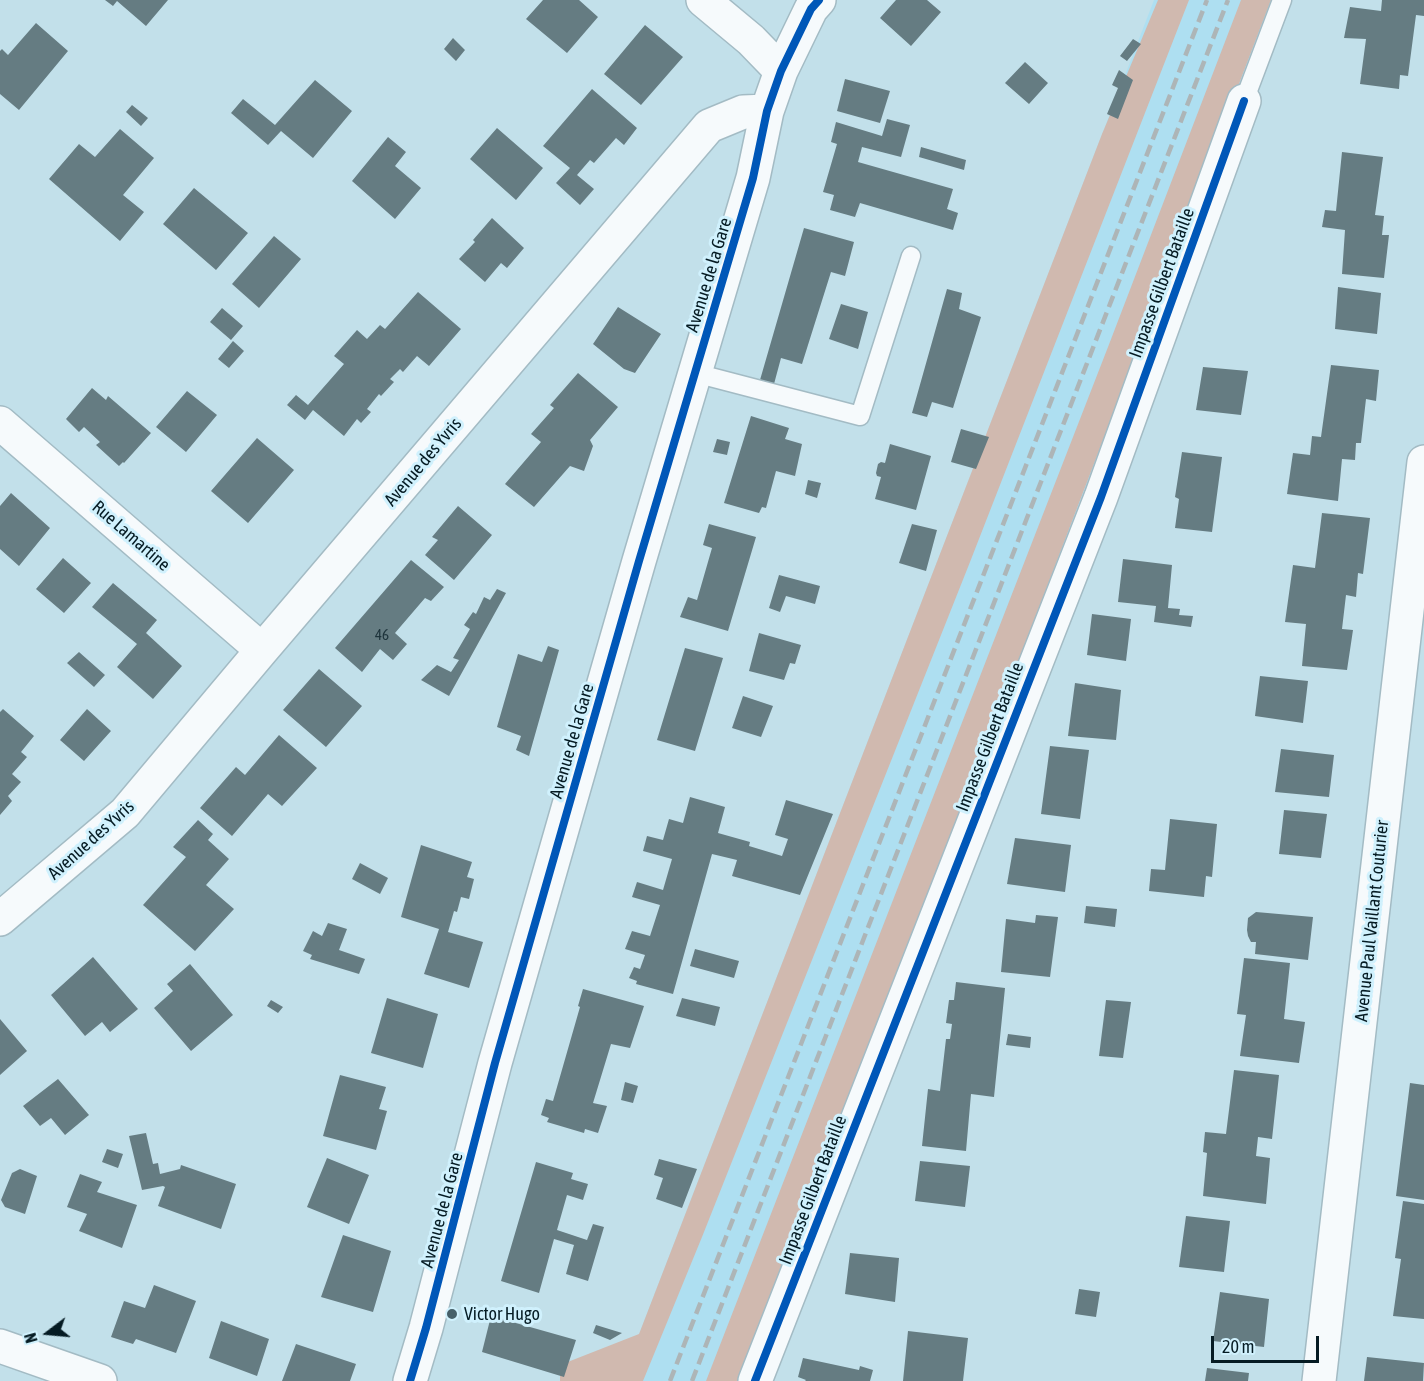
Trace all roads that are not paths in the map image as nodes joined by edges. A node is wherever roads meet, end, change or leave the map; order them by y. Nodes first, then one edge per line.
1 (703, 0) edge
2 (819, 0) edge
3 (1282, 0) edge
4 (781, 71) junction
5 (1244, 101) joint
6 (767, 111) junction
7 (911, 256) dead end
8 (695, 373) junction
9 (0, 423) edge
10 (1424, 462) edge
11 (262, 650) junction
12 (0, 919) edge
13 (0, 1346) edge
14 (100, 1381) edge
15 (410, 1381) edge
16 (755, 1381) edge
17 (1320, 1381) edge

1 - 4 street
2 - 4 street
3 - 5 lane
4 - 6 street
5 - 16 street, Impasse Gilbert Bataille
6 - 8 street, Avenue de la Gare
6 - 11 street, Avenue des Yvris
7 - 8 lane
8 - 15 street, Avenue de la Gare
9 - 11 street, Rue Lamartine
10 - 17 street, Avenue Paul Vaillant Couturier
11 - 12 street, Avenue des Yvris
13 - 14 street

